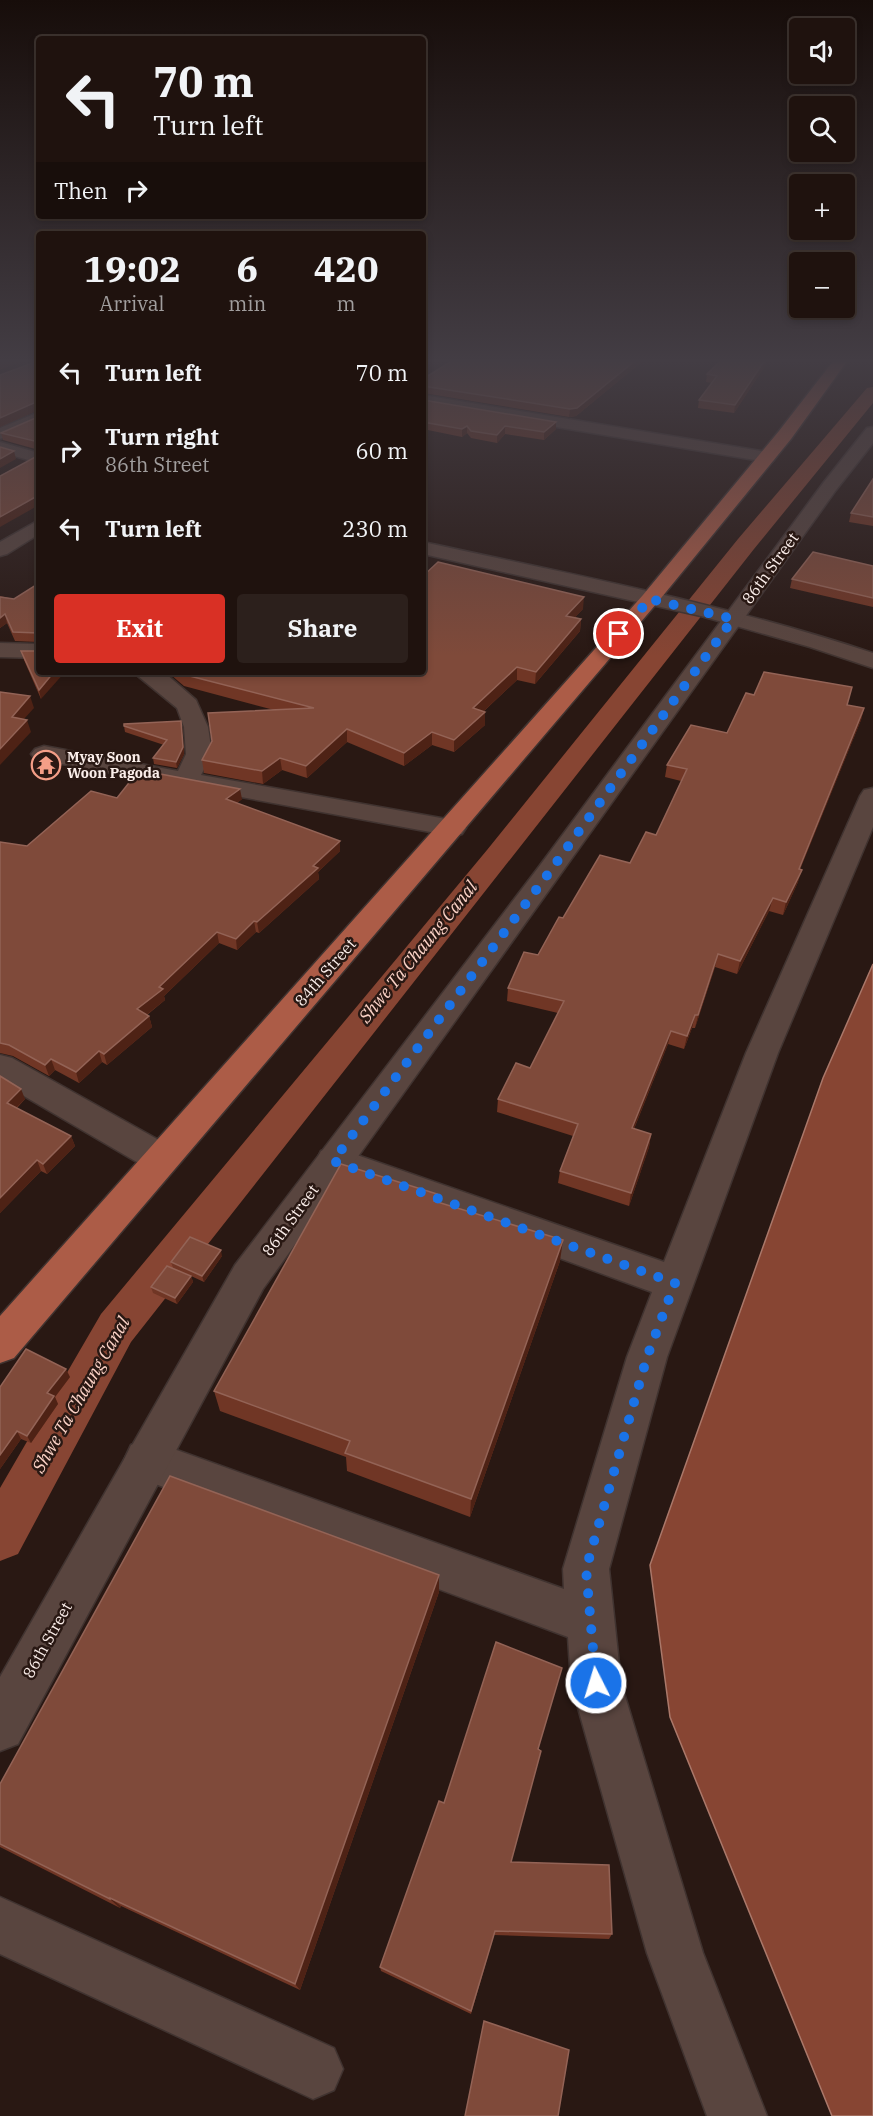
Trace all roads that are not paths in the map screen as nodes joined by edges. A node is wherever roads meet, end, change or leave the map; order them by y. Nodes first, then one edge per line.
1 (766, 458) edge
2 (36, 459) edge
3 (852, 459) edge
4 (19, 468) edge
5 (36, 528) edge
6 (426, 549) edge
7 (0, 550) edge
8 (653, 599) junction
9 (731, 618) junction
10 (0, 650) edge
11 (36, 651) edge
12 (873, 661) edge
13 (150, 675) edge
14 (44, 754) dead end
15 (186, 779) junction
16 (873, 796) edge
17 (452, 828) junction
18 (0, 1067) edge
19 (160, 1158) junction
20 (333, 1161) junction
21 (675, 1283) junction
22 (0, 1345) edge
23 (146, 1460) junction
24 (591, 1622) junction
25 (0, 1726) edge
26 (0, 1925) edge
27 (313, 2069) dead end
28 (737, 2116) edge

1 - 8 main road, 84th Street
2 - 4 street
3 - 9 street, 86th Street
5 - 7 street
6 - 8 street
8 - 9 street
8 - 17 main road, 84th Street
9 - 12 street
9 - 20 street, 86th Street
10 - 11 street
13 - 15 street
14 - 15 street
15 - 17 street
16 - 21 street
17 - 19 main road, 84th Street
18 - 19 street
19 - 22 main road, 84th Street
20 - 21 street
20 - 23 street, 86th Street
21 - 24 street
23 - 24 street
23 - 25 street, 86th Street
24 - 28 street
26 - 27 street

